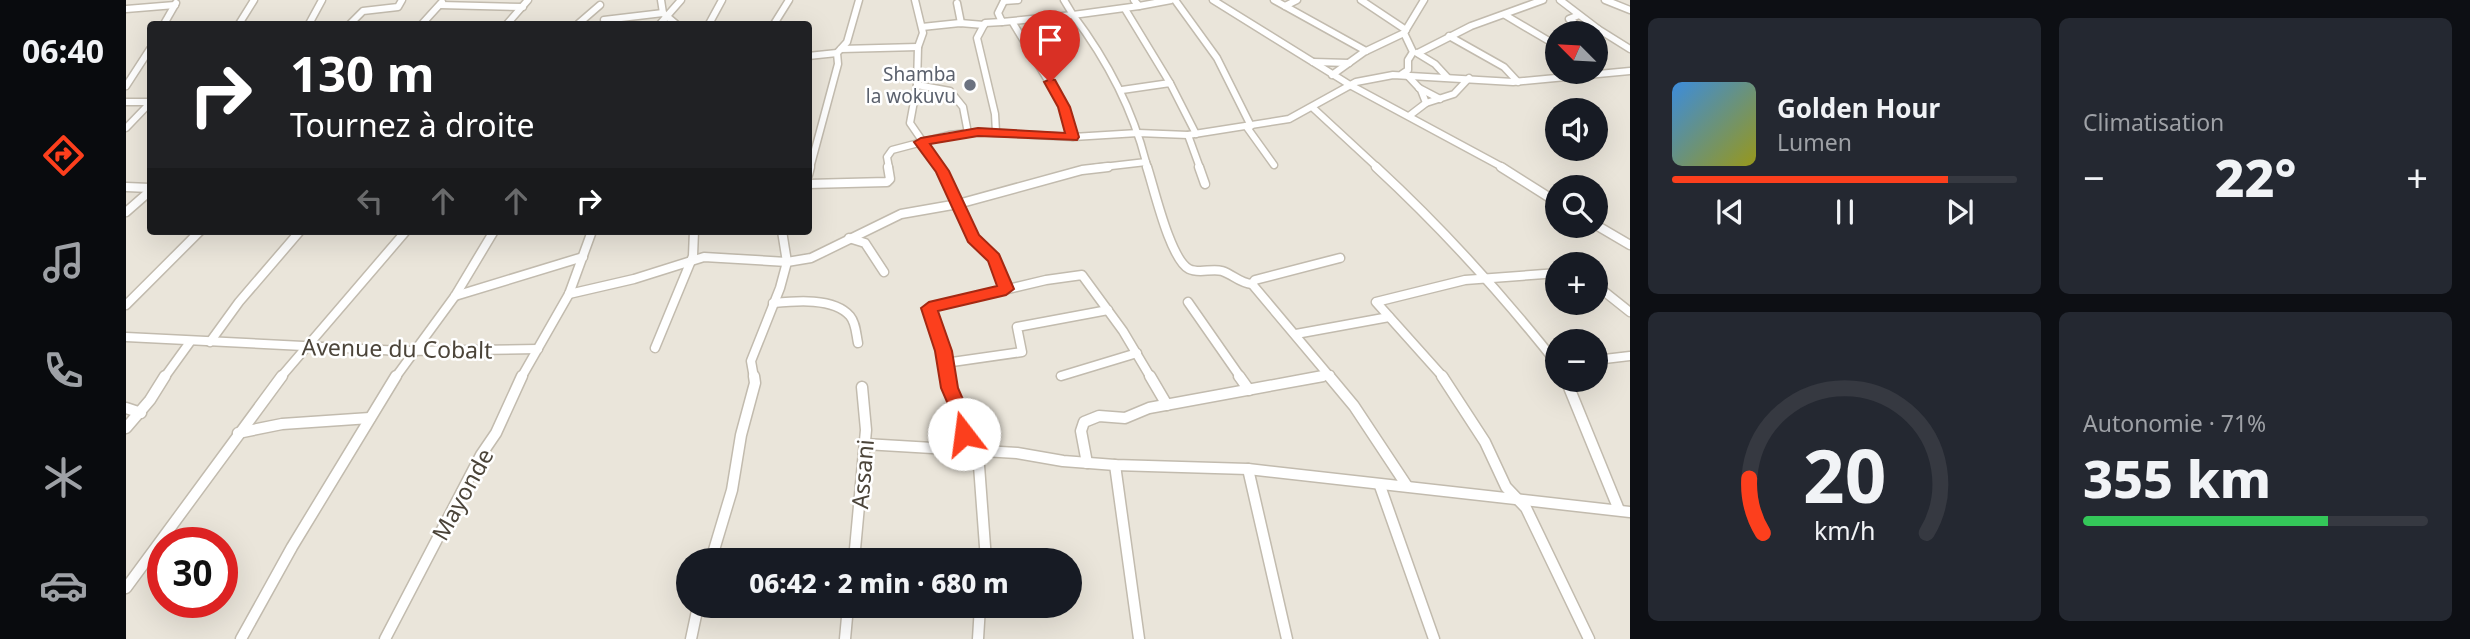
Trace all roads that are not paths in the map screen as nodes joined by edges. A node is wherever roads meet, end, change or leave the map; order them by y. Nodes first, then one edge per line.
1 (254, 0) edge
2 (322, 0) edge
3 (402, 0) edge
4 (528, 0) edge
5 (661, 0) edge
6 (681, 0) edge
7 (722, 0) edge
8 (789, 0) edge
9 (859, 0) edge
10 (915, 0) edge
11 (1003, 0) edge
12 (1017, 0) edge
13 (1064, 0) edge
14 (1133, 0) edge
15 (1173, 0) edge
16 (1213, 0) edge
17 (1274, 0) edge
18 (1297, 0) edge
19 (1361, 0) edge
20 (1424, 0) edge
21 (1543, 0) edge
22 (1560, 0) edge
23 (1605, 0) edge
24 (176, 2) edge
25 (442, 2) edge
26 (601, 3) edge
27 (957, 3) dead end
28 (523, 6) junction
29 (1139, 6) junction
30 (1284, 6) junction
31 (126, 9) edge
32 (1125, 9) junction
33 (1630, 10) edge
34 (665, 15) junction
35 (1073, 15) junction
36 (1505, 15) junction
37 (1579, 15) junction
38 (166, 21) edge
39 (241, 21) edge
40 (311, 21) edge
41 (353, 21) edge
42 (425, 21) edge
43 (510, 21) edge
44 (581, 21) edge
45 (604, 21) edge
46 (613, 21) edge
47 (662, 21) edge
48 (672, 21) edge
49 (711, 21) edge
50 (776, 21) edge
51 (1572, 21) edge
52 (1587, 21) edge
53 (1002, 22) junction
54 (961, 23) junction
55 (1013, 23) junction
56 (984, 25) junction
57 (922, 27) junction
58 (1405, 32) junction
59 (1608, 35) edge
60 (1449, 36) junction
61 (1545, 39) edge
62 (918, 47) junction
63 (1630, 49) edge
64 (839, 51) junction
65 (1366, 51) junction
66 (1415, 52) junction
67 (812, 55) edge
68 (147, 62) edge
69 (1310, 62) junction
70 (1350, 62) junction
71 (1630, 71) edge
72 (1608, 72) edge
73 (1332, 75) junction
74 (1403, 75) junction
75 (1447, 77) junction
76 (1469, 78) junction
77 (1545, 78) edge
78 (1518, 82) junction
79 (1170, 83) junction
80 (917, 85) junction
81 (1350, 85) junction
82 (126, 86) edge
83 (1419, 88) junction
84 (1122, 90) junction
85 (1440, 99) junction
86 (126, 102) edge
87 (147, 102) edge
88 (1426, 103) junction
89 (147, 105) edge
90 (1312, 107) junction
91 (1409, 116) junction
92 (1248, 126) junction
93 (126, 128) edge
94 (996, 132) junction
95 (968, 133) junction
96 (1138, 133) junction
97 (1192, 134) junction
98 (1073, 137) junction
99 (921, 142) junction
100 (812, 160) edge
101 (1146, 162) junction
102 (1274, 165) dead end
103 (812, 184) edge
104 (1205, 184) dead end
105 (126, 187) edge
106 (147, 190) edge
107 (147, 193) edge
108 (1545, 195) edge
109 (958, 204) junction
110 (126, 212) edge
111 (1608, 232) edge
112 (196, 235) edge
113 (297, 235) edge
114 (403, 235) edge
115 (492, 235) edge
116 (591, 235) edge
117 (694, 235) edge
118 (783, 235) edge
119 (849, 238) junction
120 (1630, 245) edge
121 (583, 257) junction
122 (1340, 258) dead end
123 (691, 262) junction
124 (787, 262) junction
125 (884, 272) dead end
126 (1545, 274) edge
127 (1486, 278) junction
128 (1252, 284) junction
129 (1006, 289) junction
130 (569, 294) junction
131 (1608, 295) edge
132 (455, 296) junction
133 (1188, 302) dead end
134 (773, 303) junction
135 (126, 305) edge
136 (1108, 310) junction
137 (1630, 312) edge
138 (1389, 317) junction
139 (1296, 334) junction
140 (126, 337) edge
141 (190, 342) junction
142 (210, 342) junction
143 (858, 342) dead end
144 (307, 347) junction
145 (655, 348) dead end
146 (538, 349) junction
147 (1545, 349) edge
148 (414, 350) junction
149 (1136, 353) junction
150 (1630, 356) edge
151 (1608, 359) edge
152 (945, 363) junction
153 (1330, 375) junction
154 (1061, 376) dead end
155 (862, 387) dead end
156 (1249, 390) junction
157 (1572, 392) edge
158 (1167, 405) junction
159 (126, 408) edge
160 (141, 413) junction
161 (370, 418) junction
162 (126, 428) edge
163 (238, 433) junction
164 (865, 444) junction
165 (966, 450) junction
166 (978, 452) junction
167 (1087, 463) junction
168 (1115, 465) junction
169 (1248, 469) junction
170 (1380, 486) junction
171 (1407, 486) junction
172 (1518, 500) junction
173 (1619, 510) junction
174 (1630, 512) edge
175 (715, 548) edge
176 (855, 548) edge
177 (985, 548) edge
178 (126, 588) edge
179 (695, 618) edge
180 (847, 618) edge
181 (979, 618) edge
182 (241, 639) edge
183 (385, 639) edge
184 (691, 639) edge
185 (845, 639) edge
186 (978, 639) edge
187 (1139, 639) edge
188 (1287, 639) edge
189 (1434, 639) edge
190 (1589, 639) edge

1 - 39 street
2 - 40 street
3 - 41 street
4 - 28 street
5 - 34 street
6 - 34 street
7 - 49 street
8 - 50 street
9 - 64 street
10 - 57 street
11 - 12 street
11 - 53 street
13 - 35 street
14 - 29 street
15 - 29 street
15 - 92 street
16 - 69 street
17 - 30 street
18 - 30 street
19 - 58 street
20 - 58 street
21 - 36 street
22 - 37 street
23 - 33 street
24 - 31 street
24 - 38 street
25 - 28 street
25 - 42 street
26 - 44 street
26 - 45 street
27 - 54 street
28 - 43 street
29 - 32 street
30 - 65 street
32 - 35 street
32 - 79 street
34 - 46 street
34 - 47 street
34 - 48 street
35 - 55 street
35 - 84 street
36 - 60 street
36 - 61 street
37 - 51 street
37 - 52 street
53 - 55 street
53 - 56 street
54 - 56 street
54 - 57 street
55 - 98 street
56 - 94 street
57 - 62 street
58 - 65 street
58 - 66 street
59 - 63 street
60 - 66 street
60 - 78 street
62 - 64 street
62 - 80 street
64 - 67 street
64 - 100 street
65 - 70 street
66 - 74 street
66 - 75 street
68 - 82 street
69 - 70 street
69 - 73 street
70 - 73 street
71 - 72 street
73 - 81 street
74 - 75 street
74 - 81 street
74 - 83 street
75 - 76 street
76 - 78 street
76 - 85 street
77 - 78 street
79 - 84 street
79 - 97 street
80 - 95 street
80 - 99 street
81 - 90 street
81 - 91 street
83 - 85 street
83 - 88 street
84 - 96 street
85 - 88 street
86 - 87 street
88 - 91 street
89 - 93 street
90 - 92 street
90 - 127 street
91 - 108 street
92 - 97 street
92 - 102 street
94 - 95 street
94 - 98 street
95 - 99 street
96 - 97 street
96 - 98 street
96 - 101 street
97 - 104 street
99 - 103 street
99 - 109 street
101 - 109 street
101 - 128 street
105 - 106 street
107 - 110 street
109 - 119 street
109 - 129 street
111 - 120 street
112 - 135 street
113 - 142 street
114 - 144 street
115 - 132 street
116 - 121 street
117 - 123 street
118 - 124 street
119 - 124 street
119 - 125 street
121 - 130 street
121 - 132 street
122 - 128 street
123 - 124 street
123 - 130 street
123 - 145 street
124 - 134 street
126 - 127 street
127 - 138 street
127 - 147 street
128 - 139 street
129 - 136 street
129 - 152 street
130 - 146 street
131 - 137 street
132 - 148 street
133 - 156 street
134 - 143 street
134 - 175 street
136 - 149 street
136 - 152 street
138 - 139 street
138 - 172 street
139 - 153 street
140 - 141 street, Avenue du Cobalt
141 - 142 street, Avenue du Cobalt
141 - 160 street
142 - 144 street, Avenue du Cobalt
144 - 148 street, Avenue du Cobalt
144 - 163 street
146 - 148 street, Avenue du Cobalt
146 - 183 street, Mayonde
148 - 161 street
149 - 154 street
149 - 158 street
150 - 151 street
152 - 165 street
153 - 156 street
153 - 171 street
155 - 164 street, Assani
156 - 158 street
157 - 173 street
158 - 167 street
159 - 160 street
160 - 162 street
161 - 163 street
161 - 182 street
163 - 178 street
164 - 165 street
164 - 176 street, Assani
165 - 166 street
166 - 167 street
166 - 177 street
167 - 168 street
168 - 169 street
168 - 187 street
169 - 170 street
169 - 188 street
170 - 171 street
170 - 189 street
171 - 172 street
172 - 173 street
172 - 190 street
173 - 174 street
179 - 184 street
180 - 185 street
181 - 186 street

